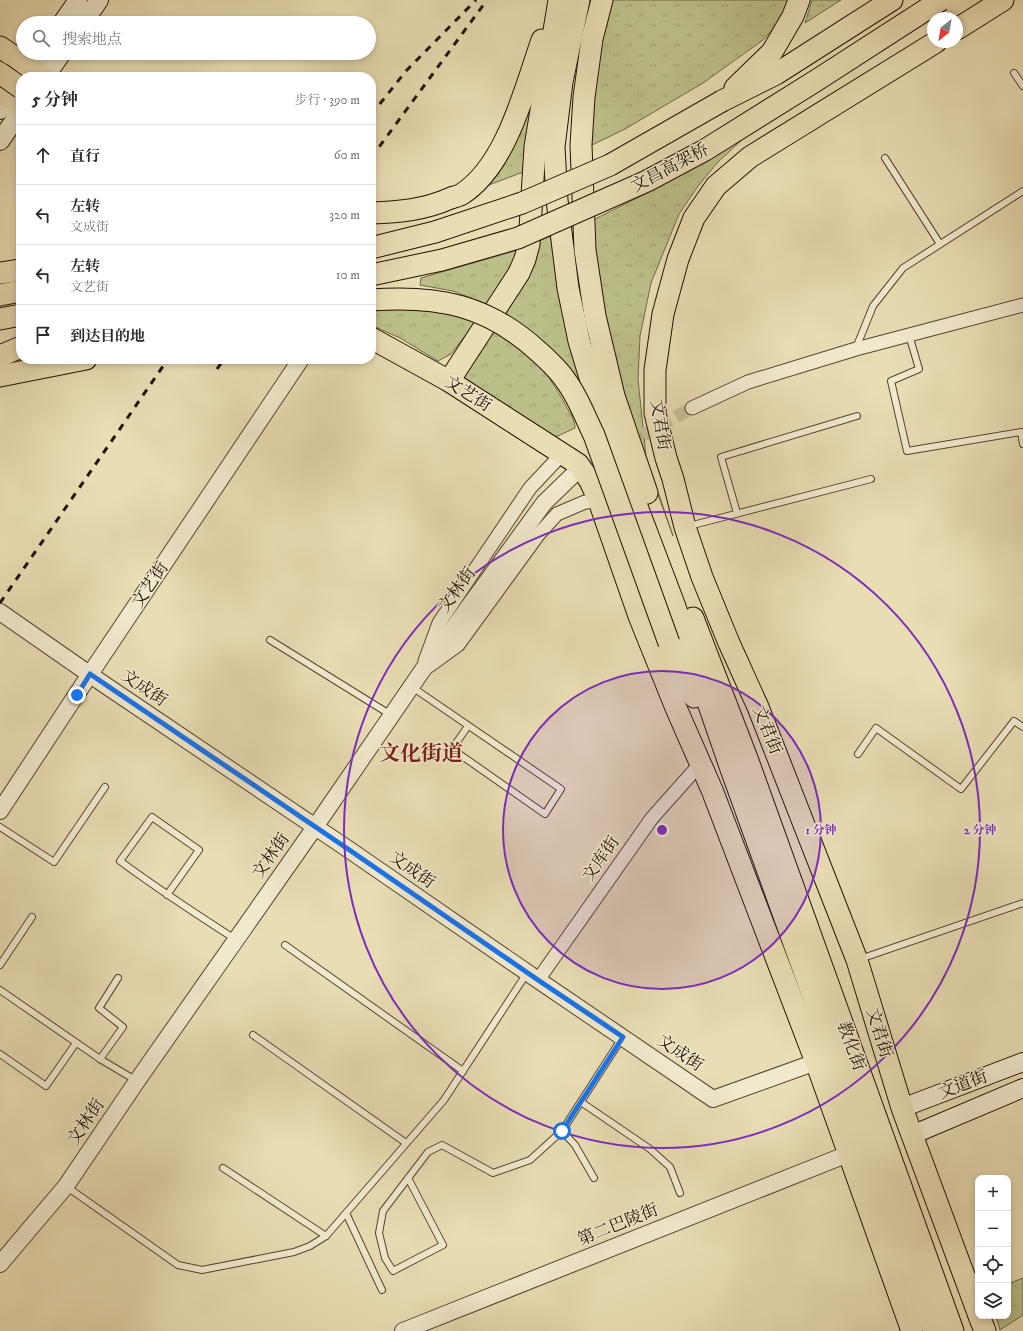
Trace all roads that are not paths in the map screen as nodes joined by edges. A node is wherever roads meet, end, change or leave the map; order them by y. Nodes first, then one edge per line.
1 (78, 0) edge
2 (99, 0) edge
3 (558, 0) edge
4 (579, 0) edge
5 (602, 0) edge
6 (799, 0) edge
7 (892, 0) edge
8 (941, 0) edge
9 (1003, 0) edge
10 (67, 16) edge
11 (88, 16) edge
12 (963, 25) edge
13 (0, 47) edge
14 (927, 48) edge
15 (16, 59) edge
16 (18, 60) edge
17 (52, 60) edge
18 (34, 72) edge
19 (0, 73) edge
20 (1014, 73) dead end
21 (1023, 86) edge
22 (12, 100) edge
23 (722, 101) junction
24 (0, 141) edge
25 (885, 158) dead end
26 (1023, 191) edge
27 (376, 213) edge
28 (940, 244) junction
29 (376, 247) edge
30 (16, 271) edge
31 (0, 273) edge
32 (376, 274) edge
33 (16, 292) edge
34 (0, 295) edge
35 (376, 300) edge
36 (1023, 305) edge
37 (16, 316) edge
38 (0, 319) edge
39 (909, 336) junction
40 (376, 341) edge
41 (16, 342) edge
42 (0, 345) edge
43 (16, 349) edge
44 (856, 349) junction
45 (0, 356) edge
46 (61, 364) edge
47 (298, 364) edge
48 (0, 376) edge
49 (449, 381) junction
50 (692, 408) tunnel mouth
51 (856, 416) dead end
52 (1023, 444) edge
53 (562, 454) junction
54 (576, 472) tunnel mouth
55 (871, 480) dead end
56 (600, 501) junction
57 (737, 513) junction
58 (685, 526) junction
59 (0, 612) edge
60 (270, 640) dead end
61 (729, 643) junction
62 (422, 671) junction
63 (90, 674) junction
64 (682, 674) junction
65 (412, 687) junction
66 (391, 715) junction
67 (468, 726) junction
68 (1023, 727) edge
69 (858, 754) dead end
70 (701, 763) junction
71 (739, 765) junction
72 (105, 787) dead end
73 (712, 790) junction
74 (0, 811) edge
75 (315, 827) junction
76 (0, 828) edge
77 (168, 895) junction
78 (1023, 903) edge
79 (32, 917) dead end
80 (235, 940) junction
81 (285, 945) dead end
82 (857, 960) junction
83 (0, 965) edge
84 (532, 976) junction
85 (118, 978) dead end
86 (0, 990) edge
87 (253, 1035) dead end
88 (623, 1037) junction
89 (76, 1042) junction
90 (0, 1054) edge
91 (100, 1059) junction
92 (816, 1062) junction
93 (1023, 1062) edge
94 (463, 1071) junction
95 (137, 1081) junction
96 (1023, 1088) edge
97 (581, 1102) junction
98 (902, 1108) junction
99 (562, 1131) junction
100 (912, 1135) junction
101 (406, 1144) junction
102 (848, 1154) junction
103 (223, 1168) dead end
104 (408, 1178) junction
105 (594, 1178) dead end
106 (66, 1186) junction
107 (680, 1193) dead end
108 (346, 1213) junction
109 (326, 1236) junction
110 (0, 1264) edge
111 (382, 1290) dead end
112 (975, 1305) edge
113 (980, 1319) edge
114 (403, 1331) edge
115 (912, 1331) edge
116 (934, 1331) edge
117 (953, 1331) edge
118 (985, 1331) edge

1 - 10 main road
2 - 11 main road
3 - 27 highway
3 - 49 highway
4 - 71 highway
5 - 71 highway
6 - 23 highway
7 - 23 highway, 文昌高架桥
8 - 32 highway, 文昌高架桥, bridge
9 - 12 highway
13 - 15 highway
14 - 58 highway, 文君街
16 - 18 highway
17 - 18 main road
19 - 22 highway, bridge
20 - 21 lane
22 - 24 main road
23 - 29 highway, 文昌高架桥, bridge
25 - 28 lane
26 - 28 lane
28 - 44 lane
30 - 31 highway
33 - 34 highway
35 - 64 highway, bridge
36 - 39 street
37 - 38 highway
39 - 44 street
39 - 52 lane
40 - 49 highway, 文艺街
41 - 42 highway
43 - 45 highway
44 - 50 street
46 - 48 highway
47 - 63 street, 文艺街
49 - 53 highway, 文艺街
51 - 57 lane
53 - 56 highway
53 - 62 street
54 - 62 street, 文林街
55 - 57 lane
56 - 62 street
56 - 70 highway
57 - 58 lane
58 - 61 highway, 文君街
59 - 63 street, 文成街
60 - 66 lane
61 - 71 highway
61 - 82 highway, 文君街
62 - 65 street, 文林街
63 - 74 street, 文艺街
63 - 75 street, 文成街
64 - 71 highway
64 - 73 highway
65 - 66 street, 文林街
65 - 67 lane
66 - 75 street, 文林街
67 - 67 lane
68 - 69 lane
70 - 73 highway
70 - 84 street, 文库街
71 - 116 highway, 教化街
71 - 117 highway, 教化街
72 - 76 lane
73 - 92 highway
75 - 80 street, 文林街
75 - 84 street, 文成街
77 - 77 lane
77 - 80 lane
78 - 82 lane
79 - 83 lane
80 - 95 street, 文林街
81 - 94 lane
82 - 98 highway, 文君街
84 - 88 street, 文成街
84 - 94 lane
85 - 91 lane
86 - 89 lane
87 - 101 lane
88 - 92 street, 文成街
88 - 97 lane
89 - 90 lane
89 - 91 lane
91 - 95 lane
92 - 102 highway
93 - 98 main road, 文道街
94 - 101 lane
95 - 106 street, 文林街
96 - 100 main road, 文道街
97 - 99 lane
97 - 107 lane
98 - 100 highway, 文君街
99 - 104 lane
99 - 105 lane
100 - 112 highway, 文君街
101 - 108 lane
102 - 114 street, 第二巴陵街
102 - 115 highway
103 - 109 lane
104 - 104 lane
106 - 109 lane
106 - 110 street, 文林街
108 - 109 lane
108 - 111 lane
113 - 118 highway

